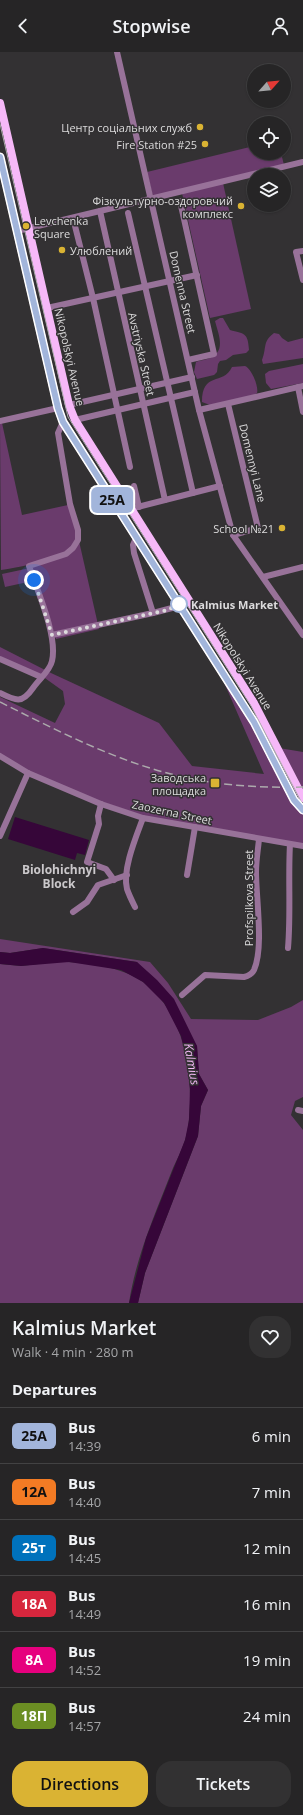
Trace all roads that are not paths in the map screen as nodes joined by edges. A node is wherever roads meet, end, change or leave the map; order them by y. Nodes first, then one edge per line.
1 (117, 52) edge
2 (0, 103) edge
3 (0, 157) edge
4 (303, 162) edge
5 (152, 199) junction
6 (180, 201) dead end
7 (100, 211) junction
8 (128, 213) dead end
9 (73, 218) junction
10 (29, 229) junction
11 (17, 231) junction
12 (300, 251) edge
13 (196, 275) junction
14 (303, 280) edge
15 (171, 281) junction
16 (145, 287) junction
17 (118, 293) junction
18 (93, 298) junction
19 (47, 308) junction
20 (188, 360) junction
21 (192, 377) junction
22 (167, 382) junction
23 (300, 387) edge
24 (140, 389) junction
25 (195, 392) junction
26 (115, 394) junction
27 (171, 398) junction
28 (143, 404) junction
29 (228, 404) junction
30 (69, 405) junction
31 (58, 408) junction
32 (118, 410) junction
33 (200, 410) junction
34 (303, 412) edge
35 (75, 420) junction
36 (0, 421) edge
37 (63, 422) junction
38 (130, 467) dead end
39 (134, 486) dead end
40 (220, 486) junction
41 (193, 493) junction
42 (165, 500) junction
43 (139, 507) junction
44 (130, 509) junction
45 (119, 512) junction
46 (233, 535) junction
47 (136, 538) junction
48 (303, 567) edge
49 (263, 577) junction
50 (188, 598) junction
51 (178, 604) junction
52 (153, 613) junction
53 (52, 635) junction
54 (303, 635) edge
55 (0, 658) edge
56 (41, 677) junction
57 (0, 693) edge
58 (0, 757) edge
59 (28, 773) junction
60 (303, 798) edge
61 (101, 804) junction
62 (303, 810) edge
63 (143, 818) junction
64 (195, 827) junction
65 (0, 836) edge
66 (259, 839) junction
67 (290, 844) junction
68 (303, 846) edge
69 (187, 875) dead end
70 (126, 876) junction
71 (114, 880) junction
72 (135, 907) dead end
73 (73, 912) dead end
74 (288, 948) dead end
75 (182, 995) dead end

1 - 5 street, Domenna Street
2 - 10 main road, Nikopolskyi Avenue
3 - 11 main road, Nikopolskyi Avenue
4 - 5 street
5 - 7 street
5 - 15 street, Domenna Street
6 - 13 street
7 - 9 street
7 - 17 street, Avstriyska Street
8 - 16 street
9 - 10 street
9 - 18 street
10 - 11 street
10 - 19 main road, Nikopolskyi Avenue
11 - 31 main road, Nikopolskyi Avenue
12 - 14 street
13 - 15 street
13 - 20 street
15 - 16 street
15 - 20 street, Domenna Street
16 - 17 street
16 - 22 street
17 - 18 street
17 - 24 street, Avstriyska Street
18 - 19 street
18 - 26 street
19 - 30 main road, Nikopolskyi Avenue
20 - 21 street, Domenna Street
21 - 22 street
21 - 25 street, Domenna Street
22 - 24 street
22 - 27 street
23 - 29 street
23 - 34 street
24 - 26 street
24 - 28 street, Avstriyska Street
25 - 27 street
25 - 33 street, Domenna Street
26 - 30 street
26 - 32 street
27 - 28 street
27 - 41 street
28 - 32 street
28 - 42 street, Avstriyska Street
29 - 33 street
29 - 46 street, Domennyi Lane
30 - 35 main road, Nikopolskyi Avenue
31 - 36 street
31 - 37 main road, Nikopolskyi Avenue
32 - 35 street
32 - 38 street
33 - 40 street, Domenna Street
35 - 44 main road, Nikopolskyi Avenue
37 - 45 main road, Nikopolskyi Avenue
37 - 53 street
39 - 43 street
40 - 41 street
40 - 46 street, Domenna Street
41 - 42 street
42 - 43 street
43 - 44 street
44 - 45 main road
44 - 50 main road, Nikopolskyi Avenue
45 - 47 main road, Nikopolskyi Avenue
46 - 49 street
47 - 51 main road, Nikopolskyi Avenue
47 - 52 street
48 - 49 street
49 - 54 street
50 - 51 street
50 - 60 main road, Nikopolskyi Avenue
51 - 52 street
51 - 62 main road, Nikopolskyi Avenue
52 - 53 street
53 - 56 street
55 - 56 street
56 - 57 street
58 - 59 street, Zaozerna Street
59 - 61 street, Zaozerna Street
59 - 65 street
61 - 63 street, Zaozerna Street
61 - 71 street
63 - 64 street, Zaozerna Street
63 - 70 street
64 - 66 street, Zaozerna Street
64 - 69 street
66 - 67 street, Zaozerna Street
66 - 75 street, Profspilkova Street
67 - 68 street, Zaozerna Street
67 - 74 street
70 - 71 street
70 - 72 street
71 - 73 street

